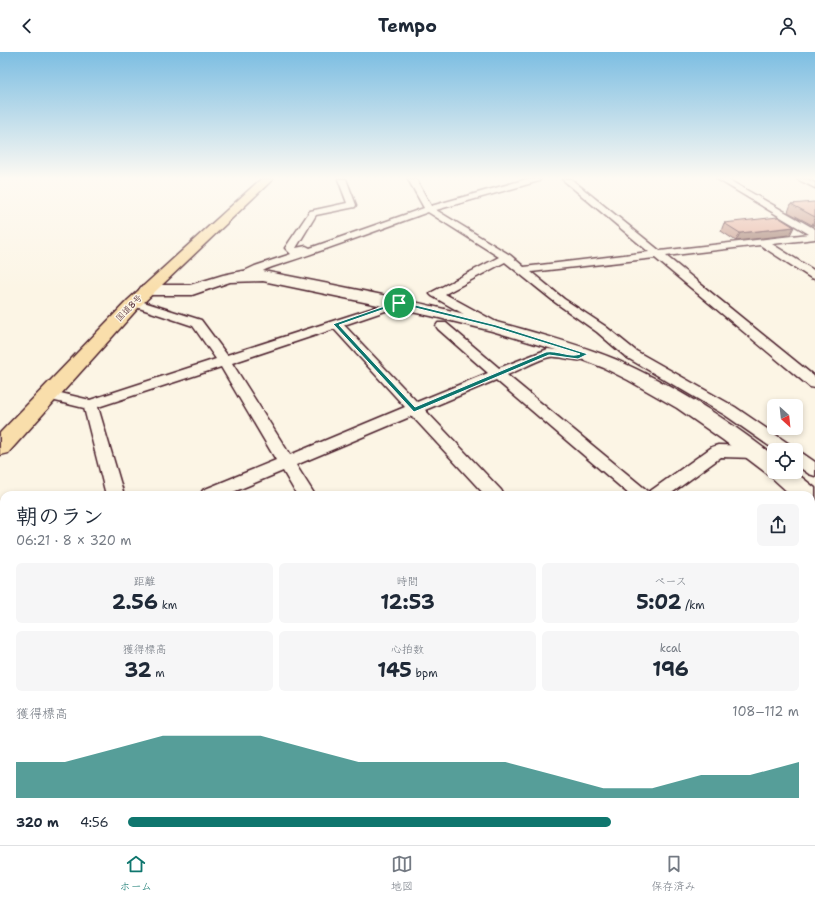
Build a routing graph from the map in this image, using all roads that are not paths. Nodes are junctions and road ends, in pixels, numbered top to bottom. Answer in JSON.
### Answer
{"nodes":[{"id":1,"x":227,"y":216,"type":"edge"},
{"id":2,"x":311,"y":216,"type":"edge"},
{"id":3,"x":410,"y":216,"type":"edge"},
{"id":4,"x":440,"y":216,"type":"edge"},
{"id":5,"x":610,"y":216,"type":"edge"},
{"id":6,"x":784,"y":216,"type":"edge"},
{"id":7,"x":815,"y":234,"type":"edge"},
{"id":8,"x":762,"y":242,"type":"junction"},
{"id":9,"x":327,"y":246,"type":"junction"},
{"id":10,"x":656,"y":254,"type":"junction"},
{"id":11,"x":506,"y":257,"type":"junction"},
{"id":12,"x":522,"y":270,"type":"junction"},
{"id":13,"x":242,"y":276,"type":"junction"},
{"id":14,"x":815,"y":276,"type":"edge"},
{"id":15,"x":147,"y":290,"type":"junction"},
{"id":16,"x":134,"y":303,"type":"junction"},
{"id":17,"x":399,"y":303,"type":"junction"},
{"id":18,"x":336,"y":324,"type":"junction"},
{"id":19,"x":442,"y":326,"type":"dead end"},
{"id":20,"x":494,"y":326,"type":"junction"},
{"id":21,"x":586,"y":354,"type":"junction"},
{"id":22,"x":224,"y":361,"type":"junction"},
{"id":23,"x":497,"y":374,"type":"junction"},
{"id":24,"x":815,"y":384,"type":"edge"},
{"id":25,"x":48,"y":395,"type":"junction"},
{"id":26,"x":90,"y":405,"type":"junction"},
{"id":27,"x":414,"y":410,"type":"junction"},
{"id":28,"x":776,"y":443,"type":"edge"},
{"id":29,"x":0,"y":447,"type":"edge"},
{"id":30,"x":755,"y":452,"type":"junction"},
{"id":31,"x":287,"y":462,"type":"junction"},
{"id":32,"x":767,"y":462,"type":"edge"},
{"id":33,"x":803,"y":462,"type":"edge"},
{"id":34,"x":815,"y":470,"type":"edge"},
{"id":35,"x":788,"y":479,"type":"edge"},
{"id":36,"x":114,"y":491,"type":"edge"},
{"id":37,"x":218,"y":491,"type":"edge"},
{"id":38,"x":304,"y":491,"type":"edge"},
{"id":39,"x":491,"y":491,"type":"edge"},
{"id":40,"x":637,"y":491,"type":"edge"},
{"id":41,"x":662,"y":491,"type":"edge"},
{"id":42,"x":802,"y":491,"type":"edge"}],
"edges":[{"from":1,"to":15,"type":"highway","name":"国道8号"},
{"from":2,"to":9,"type":"street"},
{"from":3,"to":9,"type":"street"},
{"from":4,"to":11,"type":"street"},
{"from":5,"to":10,"type":"street"},
{"from":6,"to":7,"type":"street"},
{"from":7,"to":8,"type":"street"},
{"from":8,"to":10,"type":"street"},
{"from":8,"to":14,"type":"street"},
{"from":9,"to":13,"type":"street"},
{"from":10,"to":12,"type":"street"},
{"from":10,"to":24,"type":"street"},
{"from":11,"to":12,"type":"street"},
{"from":11,"to":20,"type":"street"},
{"from":12,"to":28,"type":"street"},
{"from":13,"to":15,"type":"street"},
{"from":13,"to":17,"type":"street"},
{"from":15,"to":16,"type":"highway","name":"国道8号"},
{"from":16,"to":22,"type":"street"},
{"from":16,"to":25,"type":"highway","name":"国道8号"},
{"from":17,"to":18,"type":"street"},
{"from":17,"to":20,"type":"street"},
{"from":18,"to":22,"type":"street"},
{"from":18,"to":27,"type":"street"},
{"from":19,"to":23,"type":"street"},
{"from":20,"to":21,"type":"street"},
{"from":21,"to":23,"type":"street"},
{"from":21,"to":30,"type":"street"},
{"from":22,"to":26,"type":"street"},
{"from":22,"to":31,"type":"street"},
{"from":23,"to":27,"type":"street"},
{"from":23,"to":40,"type":"street"},
{"from":25,"to":26,"type":"street"},
{"from":25,"to":29,"type":"highway","name":"国道8号"},
{"from":26,"to":36,"type":"street"},
{"from":27,"to":31,"type":"street"},
{"from":27,"to":39,"type":"street"},
{"from":30,"to":32,"type":"street"},
{"from":30,"to":41,"type":"street"},
{"from":31,"to":37,"type":"street"},
{"from":31,"to":38,"type":"street"},
{"from":33,"to":34,"type":"street"},
{"from":35,"to":42,"type":"street"}]}
